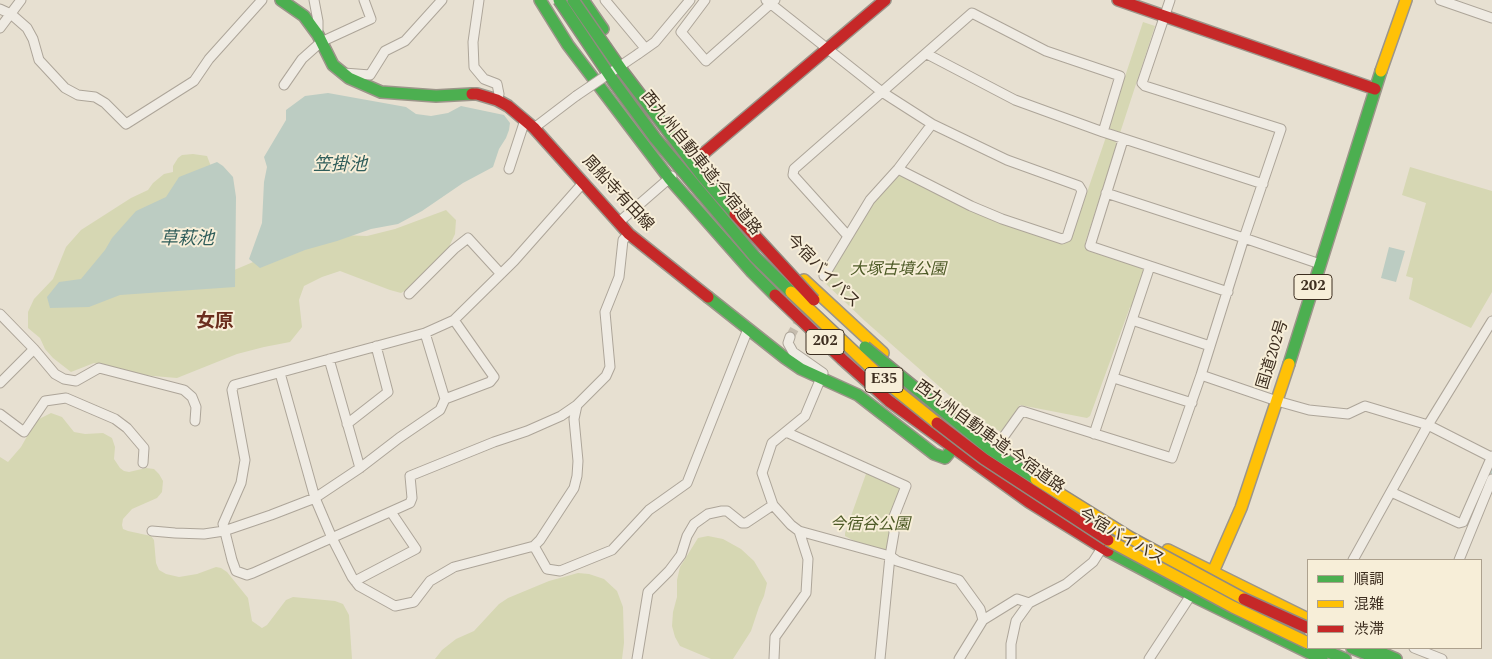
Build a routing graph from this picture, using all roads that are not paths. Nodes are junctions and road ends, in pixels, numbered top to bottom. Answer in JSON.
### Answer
{"nodes":[{"id":1,"x":21,"y":0,"type":"edge"},
{"id":2,"x":262,"y":0,"type":"edge"},
{"id":3,"x":282,"y":0,"type":"edge"},
{"id":4,"x":314,"y":0,"type":"edge"},
{"id":5,"x":364,"y":0,"type":"edge"},
{"id":6,"x":442,"y":0,"type":"edge"},
{"id":7,"x":479,"y":0,"type":"edge"},
{"id":8,"x":540,"y":0,"type":"edge"},
{"id":9,"x":559,"y":0,"type":"edge"},
{"id":10,"x":573,"y":0,"type":"edge"},
{"id":11,"x":583,"y":0,"type":"edge"},
{"id":12,"x":605,"y":0,"type":"edge"},
{"id":13,"x":690,"y":0,"type":"edge"},
{"id":14,"x":705,"y":0,"type":"edge"},
{"id":15,"x":885,"y":0,"type":"edge"},
{"id":16,"x":1118,"y":0,"type":"edge"},
{"id":17,"x":1170,"y":0,"type":"edge"},
{"id":18,"x":1406,"y":0,"type":"edge"},
{"id":19,"x":1440,"y":0,"type":"edge"},
{"id":20,"x":771,"y":1,"type":"edge"},
{"id":21,"x":1458,"y":3,"type":"edge"},
{"id":22,"x":0,"y":10,"type":"edge"},
{"id":23,"x":11,"y":14,"type":"junction"},
{"id":24,"x":1164,"y":17,"type":"junction"},
{"id":25,"x":1492,"y":18,"type":"edge"},
{"id":26,"x":0,"y":28,"type":"edge"},
{"id":27,"x":318,"y":37,"type":"junction"},
{"id":28,"x":828,"y":48,"type":"junction"},
{"id":29,"x":642,"y":51,"type":"junction"},
{"id":30,"x":927,"y":54,"type":"junction"},
{"id":31,"x":343,"y":73,"type":"junction"},
{"id":32,"x":284,"y":85,"type":"dead end"},
{"id":33,"x":1375,"y":89,"type":"junction"},
{"id":34,"x":882,"y":92,"type":"junction"},
{"id":35,"x":497,"y":100,"type":"junction"},
{"id":36,"x":530,"y":124,"type":"junction"},
{"id":37,"x":932,"y":124,"type":"junction"},
{"id":38,"x":1102,"y":132,"type":"junction"},
{"id":39,"x":1122,"y":140,"type":"junction"},
{"id":40,"x":697,"y":159,"type":"junction"},
{"id":41,"x":509,"y":168,"type":"dead end"},
{"id":42,"x":898,"y":169,"type":"junction"},
{"id":43,"x":669,"y":178,"type":"junction"},
{"id":44,"x":583,"y":183,"type":"junction"},
{"id":45,"x":1263,"y":184,"type":"junction"},
{"id":46,"x":1106,"y":192,"type":"junction"},
{"id":47,"x":620,"y":222,"type":"junction"},
{"id":48,"x":629,"y":234,"type":"junction"},
{"id":49,"x":848,"y":236,"type":"junction"},
{"id":50,"x":1244,"y":238,"type":"junction"},
{"id":51,"x":1320,"y":264,"type":"junction"},
{"id":52,"x":1150,"y":266,"type":"junction"},
{"id":53,"x":501,"y":274,"type":"junction"},
{"id":54,"x":824,"y":276,"type":"dead end"},
{"id":55,"x":1228,"y":292,"type":"junction"},
{"id":56,"x":409,"y":294,"type":"dead end"},
{"id":57,"x":0,"y":314,"type":"edge"},
{"id":58,"x":454,"y":320,"type":"junction"},
{"id":59,"x":1132,"y":320,"type":"junction"},
{"id":60,"x":1492,"y":321,"type":"edge"},
{"id":61,"x":748,"y":329,"type":"junction"},
{"id":62,"x":425,"y":333,"type":"junction"},
{"id":63,"x":1488,"y":335,"type":"edge"},
{"id":64,"x":790,"y":337,"type":"dead end"},
{"id":65,"x":376,"y":346,"type":"junction"},
{"id":66,"x":1210,"y":346,"type":"junction"},
{"id":67,"x":34,"y":349,"type":"junction"},
{"id":68,"x":329,"y":359,"type":"junction"},
{"id":69,"x":280,"y":372,"type":"junction"},
{"id":70,"x":1201,"y":375,"type":"junction"},
{"id":71,"x":1114,"y":378,"type":"junction"},
{"id":72,"x":821,"y":379,"type":"junction"},
{"id":73,"x":0,"y":383,"type":"edge"},
{"id":74,"x":445,"y":399,"type":"junction"},
{"id":75,"x":1277,"y":401,"type":"junction"},
{"id":76,"x":1192,"y":403,"type":"junction"},
{"id":77,"x":577,"y":405,"type":"junction"},
{"id":78,"x":0,"y":414,"type":"edge"},
{"id":79,"x":195,"y":421,"type":"dead end"},
{"id":80,"x":348,"y":424,"type":"junction"},
{"id":81,"x":1428,"y":425,"type":"junction"},
{"id":82,"x":786,"y":432,"type":"junction"},
{"id":83,"x":1094,"y":434,"type":"junction"},
{"id":84,"x":997,"y":446,"type":"junction"},
{"id":85,"x":953,"y":448,"type":"junction"},
{"id":86,"x":1492,"y":456,"type":"edge"},
{"id":87,"x":144,"y":463,"type":"dead end"},
{"id":88,"x":360,"y":468,"type":"junction"},
{"id":89,"x":1492,"y":480,"type":"edge"},
{"id":90,"x":1391,"y":492,"type":"junction"},
{"id":91,"x":316,"y":498,"type":"junction"},
{"id":92,"x":773,"y":505,"type":"junction"},
{"id":93,"x":391,"y":512,"type":"junction"},
{"id":94,"x":799,"y":530,"type":"junction"},
{"id":95,"x":152,"y":531,"type":"dead end"},
{"id":96,"x":224,"y":531,"type":"junction"},
{"id":97,"x":332,"y":538,"type":"junction"},
{"id":98,"x":534,"y":546,"type":"junction"},
{"id":99,"x":1102,"y":548,"type":"junction"},
{"id":100,"x":890,"y":556,"type":"junction"},
{"id":101,"x":1354,"y":559,"type":"edge"},
{"id":102,"x":1459,"y":559,"type":"edge"},
{"id":103,"x":1214,"y":572,"type":"junction"},
{"id":104,"x":356,"y":581,"type":"junction"},
{"id":105,"x":1191,"y":595,"type":"junction"},
{"id":106,"x":1029,"y":603,"type":"junction"},
{"id":107,"x":1307,"y":618,"type":"edge"},
{"id":108,"x":982,"y":620,"type":"junction"},
{"id":109,"x":1307,"y":628,"type":"edge"},
{"id":110,"x":1321,"y":649,"type":"edge"},
{"id":111,"x":1354,"y":649,"type":"edge"},
{"id":112,"x":1372,"y":649,"type":"edge"},
{"id":113,"x":1420,"y":649,"type":"edge"},
{"id":114,"x":1306,"y":650,"type":"edge"},
{"id":115,"x":637,"y":659,"type":"edge"},
{"id":116,"x":774,"y":659,"type":"edge"},
{"id":117,"x":880,"y":659,"type":"edge"},
{"id":118,"x":959,"y":659,"type":"edge"},
{"id":119,"x":1011,"y":659,"type":"edge"},
{"id":120,"x":1150,"y":659,"type":"edge"},
{"id":121,"x":1322,"y":659,"type":"edge"},
{"id":122,"x":1345,"y":659,"type":"edge"},
{"id":123,"x":1379,"y":659,"type":"edge"},
{"id":124,"x":1396,"y":659,"type":"edge"},
{"id":125,"x":1442,"y":659,"type":"edge"}],
"edges":[{"from":1,"to":23,"type":"street"},
{"from":2,"to":23,"type":"street"},
{"from":3,"to":27,"type":"main road","name":"周船寺有田線"},
{"from":4,"to":27,"type":"street"},
{"from":5,"to":27,"type":"street"},
{"from":6,"to":31,"type":"street"},
{"from":7,"to":35,"type":"street"},
{"from":8,"to":43,"type":"main road","name":"今宿バイパス","number":"202"},
{"from":9,"to":114,"type":"main road","name":"西九州自動車道;今宿道路","number":"E35","bridge":true},
{"from":10,"to":109,"type":"main road","name":"西九州自動車道;今宿道路","number":"E35","bridge":true},
{"from":11,"to":40,"type":"main road","name":"今宿バイパス","number":"202"},
{"from":12,"to":29,"type":"street"},
{"from":13,"to":29,"type":"street"},
{"from":14,"to":20,"type":"street"},
{"from":15,"to":28,"type":"main road"},
{"from":16,"to":24,"type":"main road"},
{"from":17,"to":24,"type":"street"},
{"from":18,"to":33,"type":"main road","name":"国道202号","number":"202"},
{"from":19,"to":21,"type":"street"},
{"from":20,"to":28,"type":"street"},
{"from":21,"to":25,"type":"street"},
{"from":22,"to":23,"type":"street"},
{"from":23,"to":26,"type":"street"},
{"from":24,"to":33,"type":"main road"},
{"from":24,"to":45,"type":"street"},
{"from":27,"to":31,"type":"main road","name":"周船寺有田線"},
{"from":27,"to":32,"type":"street"},
{"from":28,"to":34,"type":"street"},
{"from":28,"to":40,"type":"main road"},
{"from":29,"to":36,"type":"street","bridge":true},
{"from":30,"to":34,"type":"street"},
{"from":30,"to":38,"type":"street"},
{"from":30,"to":38,"type":"street"},
{"from":31,"to":35,"type":"main road","name":"周船寺有田線"},
{"from":33,"to":51,"type":"main road","name":"国道202号","number":"202"},
{"from":34,"to":37,"type":"street"},
{"from":34,"to":49,"type":"street"},
{"from":35,"to":36,"type":"main road","name":"周船寺有田線"},
{"from":36,"to":41,"type":"street"},
{"from":36,"to":44,"type":"main road","name":"周船寺有田線"},
{"from":37,"to":42,"type":"street"},
{"from":37,"to":42,"type":"street"},
{"from":38,"to":39,"type":"street"},
{"from":39,"to":45,"type":"street"},
{"from":39,"to":46,"type":"street"},
{"from":40,"to":43,"type":"street"},
{"from":40,"to":84,"type":"main road","name":"今宿バイパス","number":"202"},
{"from":42,"to":49,"type":"street"},
{"from":43,"to":47,"type":"street"},
{"from":43,"to":85,"type":"main road","name":"今宿バイパス","number":"202"},
{"from":44,"to":47,"type":"main road","name":"周船寺有田線"},
{"from":44,"to":53,"type":"street"},
{"from":45,"to":50,"type":"street"},
{"from":46,"to":50,"type":"street"},
{"from":46,"to":52,"type":"street"},
{"from":47,"to":48,"type":"main road","name":"周船寺有田線"},
{"from":48,"to":61,"type":"main road","name":"周船寺有田線"},
{"from":48,"to":77,"type":"street"},
{"from":49,"to":54,"type":"street"},
{"from":50,"to":51,"type":"street"},
{"from":50,"to":55,"type":"street"},
{"from":51,"to":75,"type":"main road","name":"国道202号","number":"202"},
{"from":52,"to":55,"type":"street"},
{"from":52,"to":59,"type":"street"},
{"from":53,"to":56,"type":"street"},
{"from":53,"to":58,"type":"street"},
{"from":55,"to":66,"type":"street"},
{"from":57,"to":67,"type":"street"},
{"from":58,"to":62,"type":"street"},
{"from":58,"to":74,"type":"street"},
{"from":59,"to":66,"type":"street"},
{"from":59,"to":71,"type":"street"},
{"from":60,"to":63,"type":"street"},
{"from":61,"to":72,"type":"main road","name":"周船寺有田線"},
{"from":61,"to":98,"type":"street"},
{"from":62,"to":65,"type":"street"},
{"from":62,"to":74,"type":"street"},
{"from":63,"to":81,"type":"street"},
{"from":64,"to":72,"type":"street"},
{"from":65,"to":68,"type":"street"},
{"from":65,"to":80,"type":"street"},
{"from":66,"to":70,"type":"street"},
{"from":67,"to":73,"type":"street"},
{"from":67,"to":79,"type":"street"},
{"from":68,"to":69,"type":"street"},
{"from":68,"to":80,"type":"street"},
{"from":69,"to":91,"type":"street"},
{"from":69,"to":96,"type":"street"},
{"from":70,"to":75,"type":"street"},
{"from":70,"to":76,"type":"street"},
{"from":71,"to":76,"type":"street"},
{"from":71,"to":83,"type":"street"},
{"from":72,"to":82,"type":"street"},
{"from":72,"to":85,"type":"main road","name":"周船寺有田線"},
{"from":74,"to":88,"type":"street"},
{"from":75,"to":81,"type":"street"},
{"from":75,"to":103,"type":"main road","name":"国道202号","number":"202"},
{"from":76,"to":83,"type":"street"},
{"from":77,"to":93,"type":"street"},
{"from":77,"to":98,"type":"street"},
{"from":78,"to":87,"type":"street"},
{"from":80,"to":88,"type":"street"},
{"from":81,"to":86,"type":"street"},
{"from":81,"to":90,"type":"street"},
{"from":82,"to":92,"type":"street"},
{"from":82,"to":100,"type":"street"},
{"from":83,"to":84,"type":"street"},
{"from":84,"to":103,"type":"main road","name":"今宿バイパス","number":"202"},
{"from":85,"to":99,"type":"main road","name":"今宿バイパス","number":"202"},
{"from":86,"to":90,"type":"street"},
{"from":88,"to":91,"type":"street"},
{"from":89,"to":102,"type":"street"},
{"from":90,"to":101,"type":"street"},
{"from":91,"to":96,"type":"street"},
{"from":91,"to":97,"type":"street"},
{"from":92,"to":94,"type":"street"},
{"from":92,"to":115,"type":"street"},
{"from":93,"to":97,"type":"street"},
{"from":93,"to":104,"type":"street"},
{"from":94,"to":100,"type":"street"},
{"from":94,"to":116,"type":"street"},
{"from":95,"to":96,"type":"street"},
{"from":96,"to":97,"type":"street"},
{"from":97,"to":104,"type":"street"},
{"from":98,"to":104,"type":"street"},
{"from":99,"to":105,"type":"main road","name":"今宿バイパス","number":"202"},
{"from":99,"to":106,"type":"street"},
{"from":100,"to":108,"type":"street"},
{"from":100,"to":117,"type":"street"},
{"from":103,"to":105,"type":"main road","name":"国道202号","number":"202"},
{"from":103,"to":107,"type":"main road","name":"今宿バイパス","number":"202"},
{"from":105,"to":114,"type":"main road","name":"今宿バイパス","number":"202"},
{"from":105,"to":120,"type":"street"},
{"from":106,"to":108,"type":"street"},
{"from":106,"to":119,"type":"street"},
{"from":108,"to":118,"type":"street"},
{"from":110,"to":122,"type":"main road"},
{"from":111,"to":123,"type":"main road"},
{"from":112,"to":124,"type":"main road"},
{"from":113,"to":125,"type":"street"},
{"from":114,"to":121,"type":"main road","name":"今宿バイパス","number":"202"}]}
